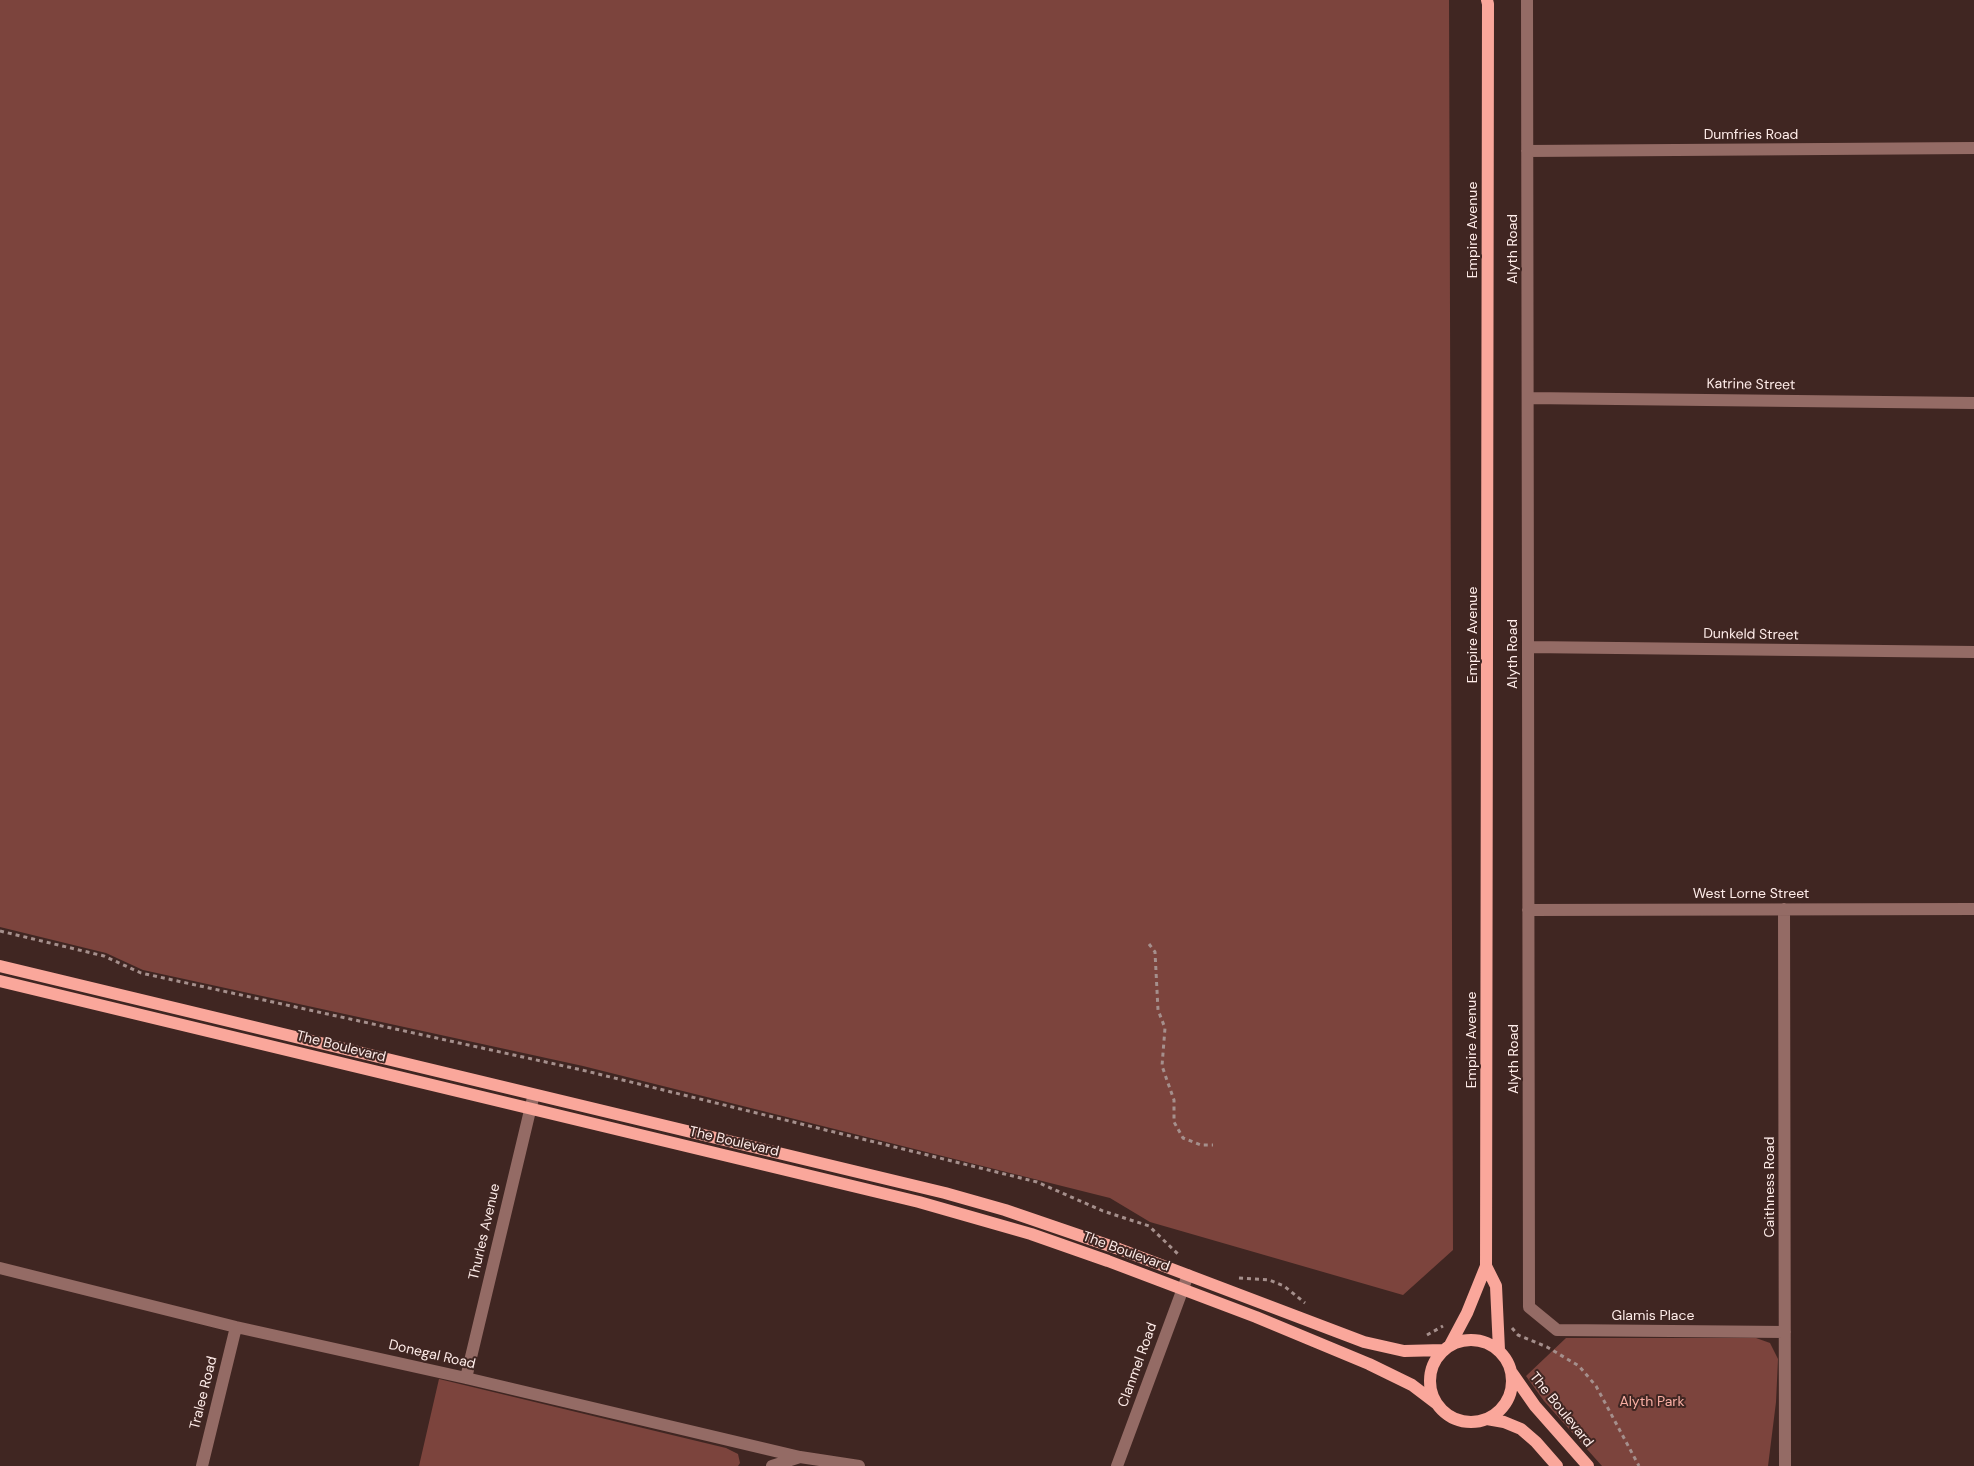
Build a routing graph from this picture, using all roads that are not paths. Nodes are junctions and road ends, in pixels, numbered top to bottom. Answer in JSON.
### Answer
{"nodes":[{"id":1,"x":1527,"y":0,"type":"edge"},
{"id":2,"x":1488,"y":1,"type":"edge"},
{"id":3,"x":1974,"y":148,"type":"edge"},
{"id":4,"x":1528,"y":151,"type":"junction"},
{"id":5,"x":1528,"y":398,"type":"junction"},
{"id":6,"x":1974,"y":403,"type":"edge"},
{"id":7,"x":1528,"y":647,"type":"junction"},
{"id":8,"x":1974,"y":652,"type":"edge"},
{"id":9,"x":1784,"y":909,"type":"junction"},
{"id":10,"x":1528,"y":910,"type":"junction"},
{"id":11,"x":1974,"y":910,"type":"edge"},
{"id":12,"x":0,"y":966,"type":"edge"},
{"id":13,"x":0,"y":981,"type":"edge"},
{"id":14,"x":534,"y":1093,"type":"junction"},
{"id":15,"x":530,"y":1108,"type":"junction"},
{"id":16,"x":1486,"y":1266,"type":"junction"},
{"id":17,"x":0,"y":1268,"type":"edge"},
{"id":18,"x":1188,"y":1275,"type":"junction"},
{"id":19,"x":1183,"y":1289,"type":"junction"},
{"id":20,"x":1529,"y":1307,"type":"joint"},
{"id":21,"x":236,"y":1327,"type":"junction"},
{"id":22,"x":1785,"y":1332,"type":"junction"},
{"id":23,"x":1447,"y":1347,"type":"junction"},
{"id":24,"x":1499,"y":1350,"type":"junction"},
{"id":25,"x":1512,"y":1373,"type":"junction"},
{"id":26,"x":466,"y":1378,"type":"junction"},
{"id":27,"x":1437,"y":1404,"type":"junction"},
{"id":28,"x":1487,"y":1419,"type":"junction"},
{"id":29,"x":800,"y":1457,"type":"junction"},
{"id":30,"x":202,"y":1466,"type":"edge"},
{"id":31,"x":772,"y":1466,"type":"edge"},
{"id":32,"x":859,"y":1466,"type":"edge"},
{"id":33,"x":1117,"y":1466,"type":"edge"},
{"id":34,"x":1557,"y":1466,"type":"edge"},
{"id":35,"x":1588,"y":1466,"type":"edge"},
{"id":36,"x":1785,"y":1466,"type":"edge"}],
"edges":[{"from":1,"to":4,"type":"street","name":"Alyth Road"},
{"from":2,"to":16,"type":"main road","name":"Empire Avenue"},
{"from":3,"to":4,"type":"street","name":"Dumfries Road"},
{"from":4,"to":5,"type":"street","name":"Alyth Road"},
{"from":5,"to":6,"type":"street","name":"Katrine Street"},
{"from":5,"to":7,"type":"street","name":"Alyth Road"},
{"from":7,"to":8,"type":"street","name":"Dunkeld Street"},
{"from":7,"to":10,"type":"street","name":"Alyth Road"},
{"from":9,"to":10,"type":"street","name":"West Lorne Street"},
{"from":9,"to":11,"type":"street","name":"West Lorne Street"},
{"from":9,"to":22,"type":"street","name":"Caithness Road"},
{"from":10,"to":20,"type":"street","name":"Alyth Road"},
{"from":12,"to":14,"type":"main road","name":"The Boulevard"},
{"from":13,"to":15,"type":"main road","name":"The Boulevard"},
{"from":14,"to":15,"type":"street","name":"Thurles Avenue"},
{"from":14,"to":18,"type":"main road","name":"The Boulevard"},
{"from":15,"to":19,"type":"main road","name":"The Boulevard"},
{"from":15,"to":26,"type":"street","name":"Thurles Avenue"},
{"from":16,"to":23,"type":"main road","name":"Empire Avenue"},
{"from":16,"to":24,"type":"main road","name":"Empire Avenue"},
{"from":17,"to":21,"type":"street","name":"Donegal Road"},
{"from":18,"to":19,"type":"street","name":"Clanmel Road"},
{"from":18,"to":23,"type":"main road","name":"The Boulevard"},
{"from":19,"to":27,"type":"main road","name":"The Boulevard"},
{"from":19,"to":33,"type":"street","name":"Clanmel Road"},
{"from":20,"to":22,"type":"street","name":"Glamis Place"},
{"from":21,"to":26,"type":"street","name":"Donegal Road"},
{"from":21,"to":30,"type":"street","name":"Tralee Road"},
{"from":22,"to":36,"type":"street","name":"Caithness Road"},
{"from":23,"to":24,"type":"main road"},
{"from":23,"to":27,"type":"main road"},
{"from":24,"to":25,"type":"main road"},
{"from":25,"to":28,"type":"main road"},
{"from":25,"to":35,"type":"main road","name":"The Boulevard"},
{"from":26,"to":29,"type":"street","name":"Donegal Road"},
{"from":27,"to":28,"type":"main road"},
{"from":28,"to":34,"type":"main road"},
{"from":29,"to":31,"type":"street"},
{"from":29,"to":32,"type":"street","name":"Donegal Road"}]}
